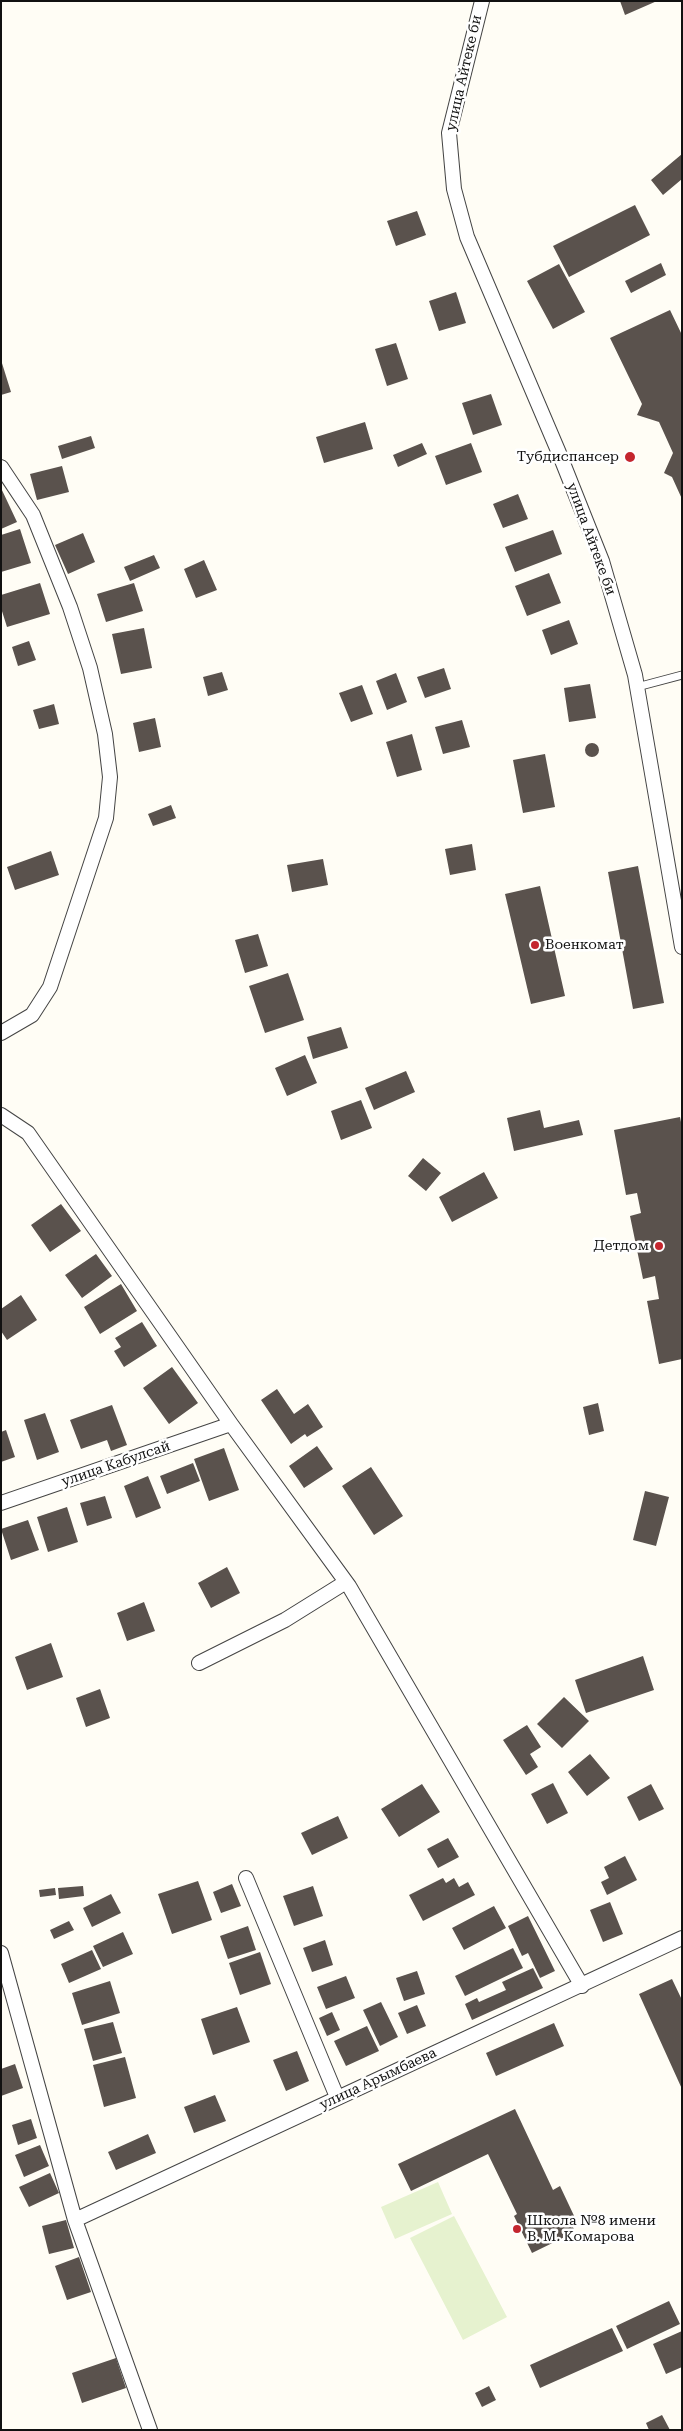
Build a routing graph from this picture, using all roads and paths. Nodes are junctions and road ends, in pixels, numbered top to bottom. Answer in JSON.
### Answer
{"nodes":[{"id":1,"x":482,"y":1,"type":"edge"},
{"id":2,"x":1,"y":467,"type":"edge"},
{"id":3,"x":682,"y":675,"type":"edge"},
{"id":4,"x":637,"y":687,"type":"junction"},
{"id":5,"x":682,"y":947,"type":"edge"},
{"id":6,"x":1,"y":1033,"type":"edge"},
{"id":7,"x":1,"y":1115,"type":"edge"},
{"id":8,"x":231,"y":1424,"type":"junction"},
{"id":9,"x":1,"y":1503,"type":"edge"},
{"id":10,"x":348,"y":1584,"type":"junction"},
{"id":11,"x":199,"y":1662,"type":"dead end"},
{"id":12,"x":246,"y":1878,"type":"dead end"},
{"id":13,"x":682,"y":1938,"type":"edge"},
{"id":14,"x":1,"y":1953,"type":"edge"},
{"id":15,"x":582,"y":1986,"type":"junction"},
{"id":16,"x":337,"y":2097,"type":"junction"},
{"id":17,"x":75,"y":2220,"type":"junction"},
{"id":18,"x":150,"y":2430,"type":"edge"}],
"edges":[{"from":1,"to":4,"type":"street","name":"улица Айтеке би"},
{"from":2,"to":6,"type":"street"},
{"from":3,"to":4,"type":"lane"},
{"from":4,"to":5,"type":"street","name":"улица Айтеке би"},
{"from":7,"to":8,"type":"street"},
{"from":8,"to":9,"type":"street","name":"улица Кабулсай"},
{"from":8,"to":10,"type":"street"},
{"from":10,"to":11,"type":"street"},
{"from":10,"to":15,"type":"street"},
{"from":12,"to":16,"type":"street"},
{"from":13,"to":15,"type":"street","name":"улица Арымбаева"},
{"from":14,"to":17,"type":"street"},
{"from":15,"to":16,"type":"street","name":"улица Арымбаева"},
{"from":16,"to":17,"type":"street","name":"улица Арымбаева"},
{"from":17,"to":18,"type":"street"}]}
